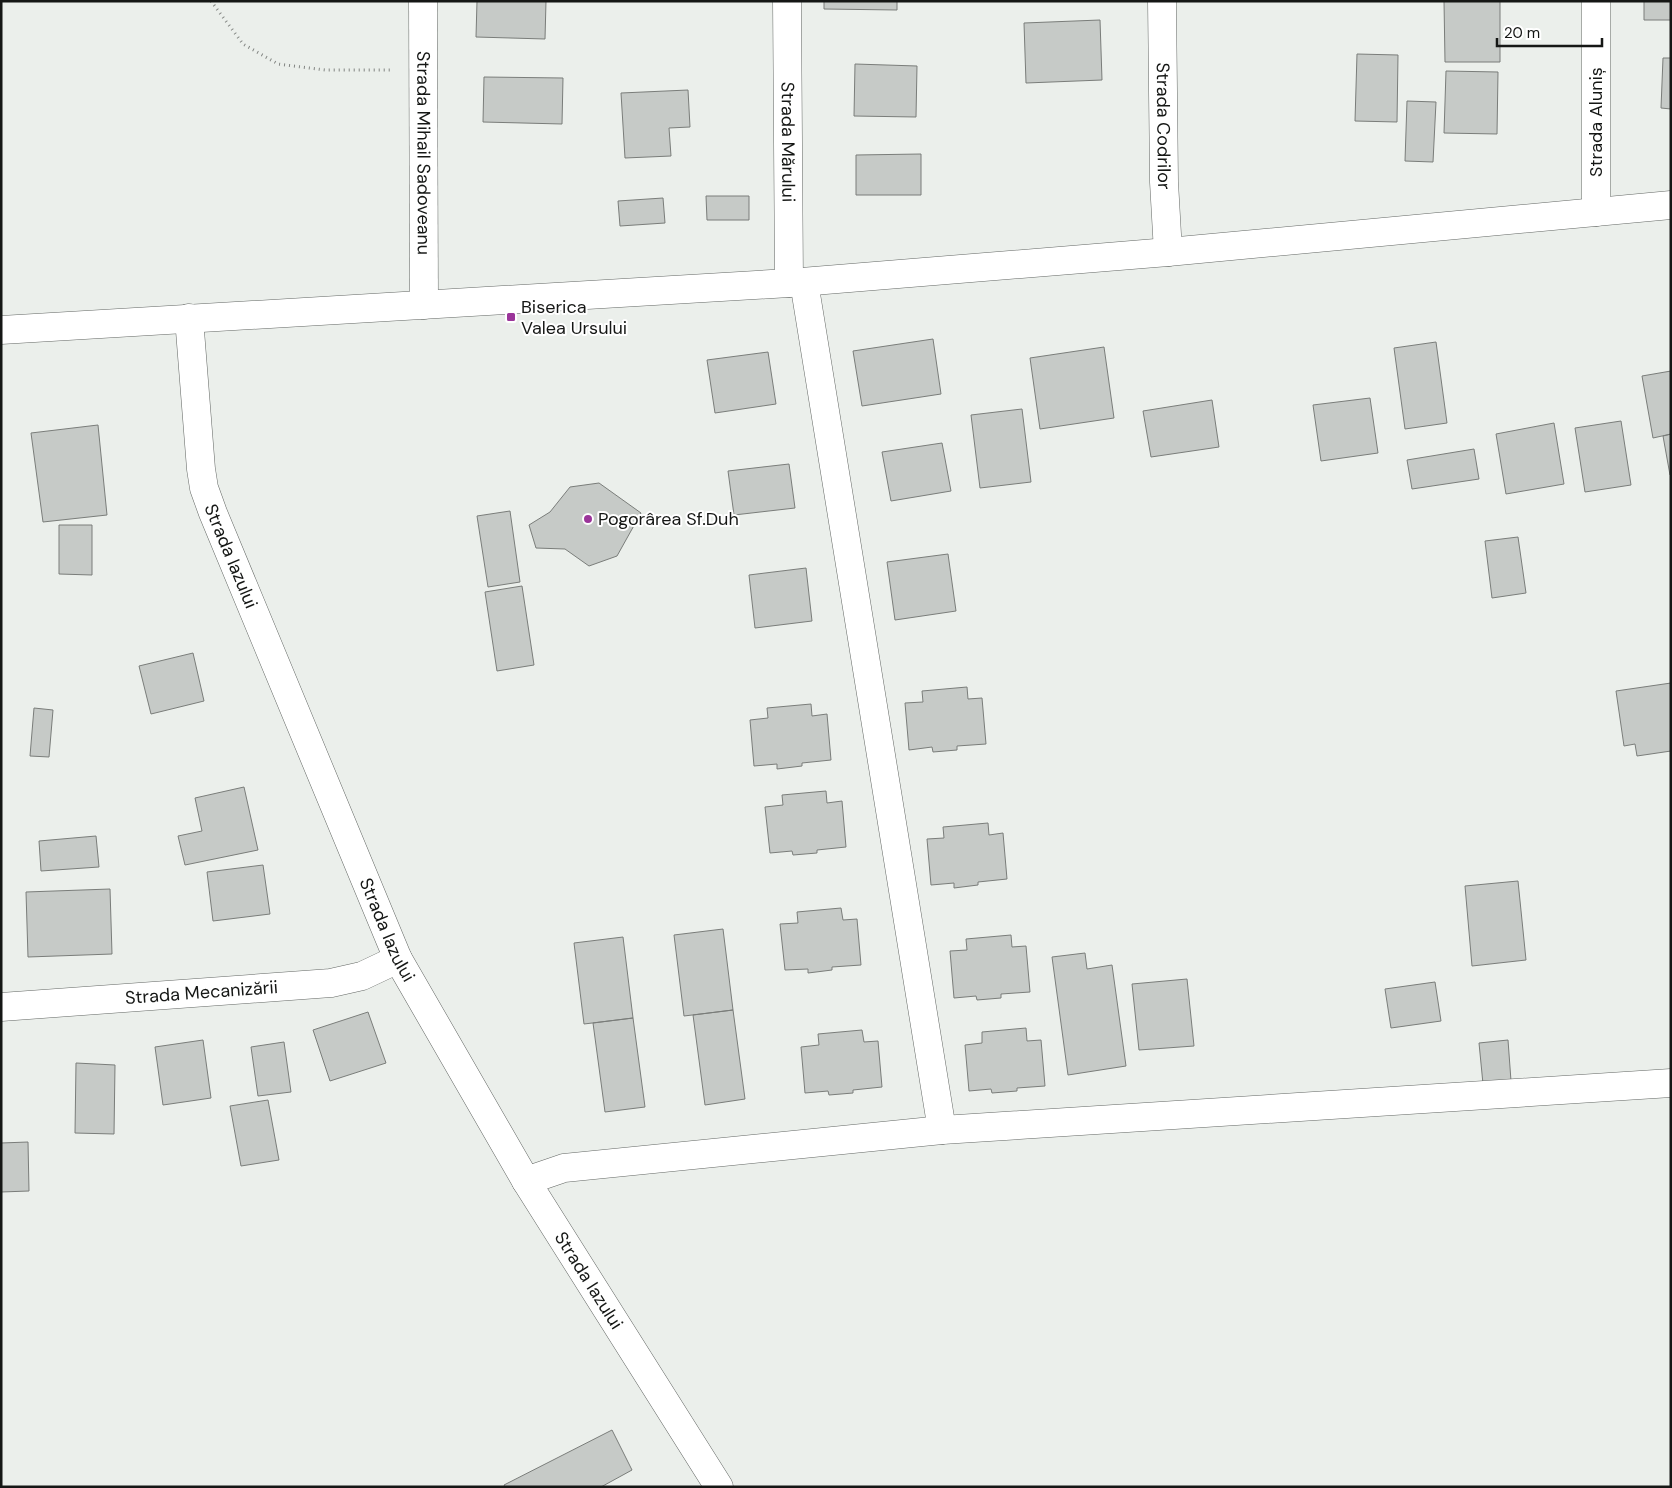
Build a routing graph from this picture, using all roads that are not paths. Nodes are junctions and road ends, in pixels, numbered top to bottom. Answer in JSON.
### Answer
{"nodes":[{"id":1,"x":423,"y":1,"type":"edge"},
{"id":2,"x":787,"y":1,"type":"edge"},
{"id":3,"x":1162,"y":1,"type":"edge"},
{"id":4,"x":1596,"y":1,"type":"edge"},
{"id":5,"x":1671,"y":205,"type":"edge"},
{"id":6,"x":1596,"y":212,"type":"junction"},
{"id":7,"x":1168,"y":252,"type":"junction"},
{"id":8,"x":797,"y":282,"type":"junction"},
{"id":9,"x":424,"y":305,"type":"junction"},
{"id":10,"x":188,"y":318,"type":"junction"},
{"id":11,"x":1,"y":330,"type":"edge"},
{"id":12,"x":398,"y":959,"type":"junction"},
{"id":13,"x":1,"y":1007,"type":"edge"},
{"id":14,"x":1671,"y":1083,"type":"edge"},
{"id":15,"x":942,"y":1130,"type":"junction"},
{"id":16,"x":526,"y":1181,"type":"junction"},
{"id":17,"x":719,"y":1487,"type":"edge"}],
"edges":[{"from":1,"to":9,"type":"street","name":"Strada Mihail Sadoveanu"},
{"from":2,"to":8,"type":"street","name":"Strada Mărului"},
{"from":3,"to":7,"type":"street","name":"Strada Codrilor"},
{"from":4,"to":6,"type":"street","name":"Strada Aluniș"},
{"from":5,"to":6,"type":"street"},
{"from":6,"to":7,"type":"street"},
{"from":7,"to":8,"type":"street"},
{"from":8,"to":9,"type":"street"},
{"from":8,"to":15,"type":"street","name":"Strada Mărului"},
{"from":9,"to":10,"type":"street"},
{"from":10,"to":11,"type":"street"},
{"from":10,"to":12,"type":"street","name":"Strada Iazului"},
{"from":12,"to":13,"type":"street","name":"Strada Mecanizării"},
{"from":12,"to":16,"type":"street","name":"Strada Iazului"},
{"from":14,"to":15,"type":"street"},
{"from":15,"to":16,"type":"street"},
{"from":16,"to":17,"type":"street","name":"Strada Iazului"}]}
